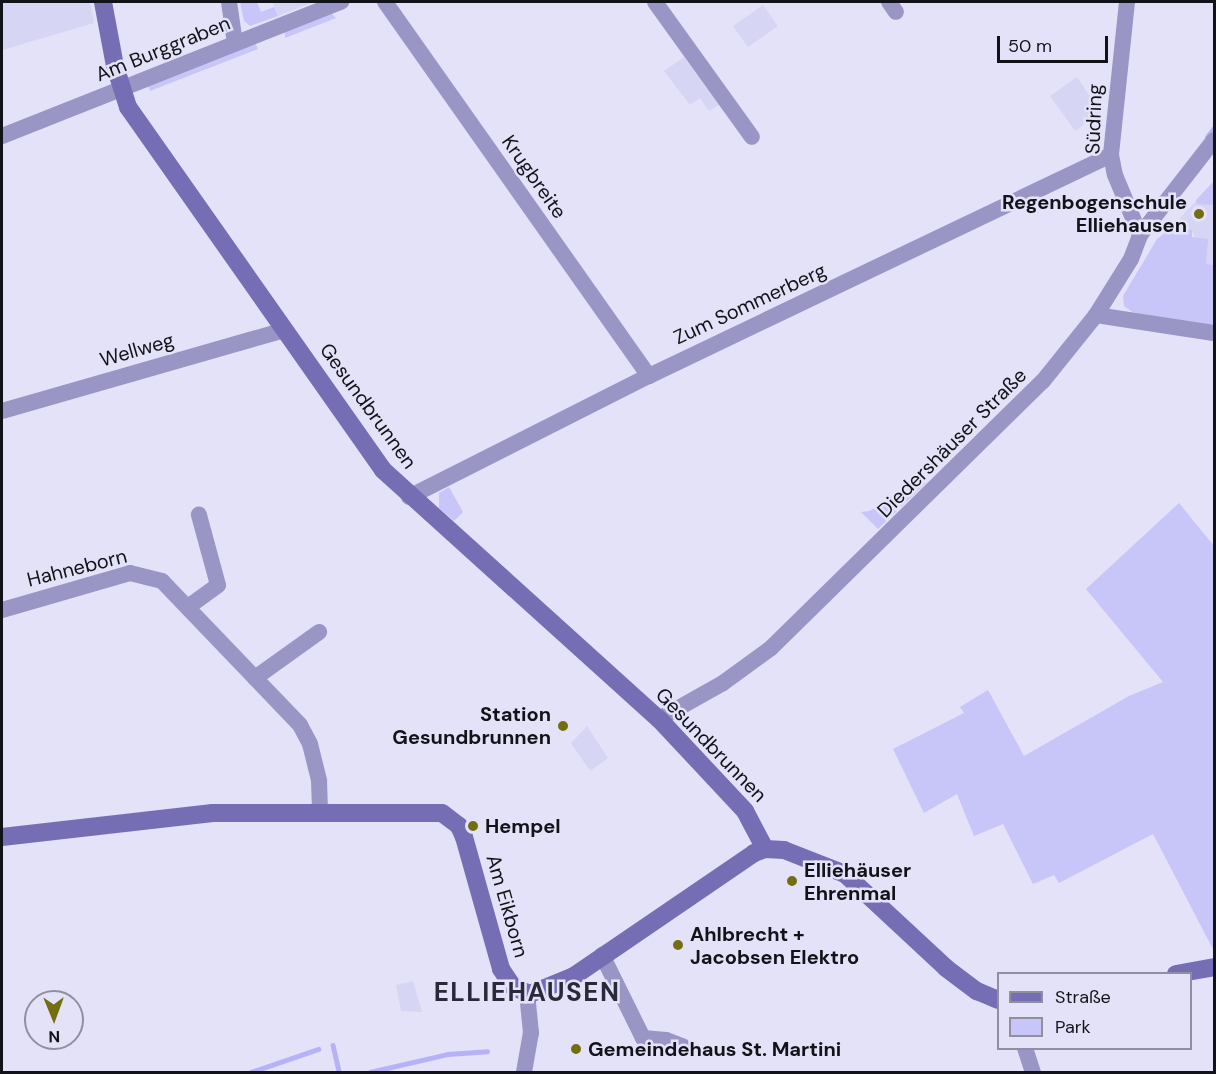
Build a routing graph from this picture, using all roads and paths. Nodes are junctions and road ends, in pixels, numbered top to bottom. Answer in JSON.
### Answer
{"nodes":[{"id":1,"x":103,"y":2,"type":"edge"},
{"id":2,"x":229,"y":2,"type":"edge"},
{"id":3,"x":341,"y":2,"type":"edge"},
{"id":4,"x":385,"y":2,"type":"edge"},
{"id":5,"x":655,"y":2,"type":"edge"},
{"id":6,"x":1127,"y":2,"type":"edge"},
{"id":7,"x":235,"y":43,"type":"junction"},
{"id":8,"x":121,"y":88,"type":"junction"},
{"id":9,"x":2,"y":136,"type":"edge"},
{"id":10,"x":752,"y":137,"type":"dead end"},
{"id":11,"x":1215,"y":140,"type":"edge"},
{"id":12,"x":1111,"y":155,"type":"junction"},
{"id":13,"x":1140,"y":235,"type":"junction"},
{"id":14,"x":1096,"y":315,"type":"junction"},
{"id":15,"x":285,"y":330,"type":"junction"},
{"id":16,"x":1215,"y":333,"type":"edge"},
{"id":17,"x":649,"y":376,"type":"junction"},
{"id":18,"x":2,"y":411,"type":"edge"},
{"id":19,"x":409,"y":496,"type":"junction"},
{"id":20,"x":199,"y":515,"type":"dead end"},
{"id":21,"x":188,"y":607,"type":"junction"},
{"id":22,"x":2,"y":610,"type":"edge"},
{"id":23,"x":319,"y":632,"type":"dead end"},
{"id":24,"x":255,"y":678,"type":"junction"},
{"id":25,"x":658,"y":719,"type":"junction"},
{"id":26,"x":320,"y":811,"type":"junction"},
{"id":27,"x":2,"y":837,"type":"edge"},
{"id":28,"x":765,"y":849,"type":"junction"},
{"id":29,"x":602,"y":955,"type":"junction"},
{"id":30,"x":1215,"y":967,"type":"edge"},
{"id":31,"x":1187,"y":972,"type":"edge"},
{"id":32,"x":527,"y":993,"type":"junction"},
{"id":33,"x":997,"y":999,"type":"edge"},
{"id":34,"x":684,"y":1047,"type":"dead end"},
{"id":35,"x":1026,"y":1050,"type":"edge"},
{"id":36,"x":524,"y":1072,"type":"edge"},
{"id":37,"x":1033,"y":1072,"type":"edge"}],
"edges":[{"from":1,"to":8,"type":"street","name":"Gesundbrunnen"},
{"from":2,"to":7,"type":"street"},
{"from":3,"to":7,"type":"street","name":"Am Burggraben"},
{"from":4,"to":17,"type":"street","name":"Krugbreite"},
{"from":5,"to":10,"type":"street"},
{"from":6,"to":12,"type":"street","name":"Südring"},
{"from":7,"to":8,"type":"street","name":"Am Burggraben"},
{"from":8,"to":9,"type":"street","name":"Am Burggraben"},
{"from":8,"to":15,"type":"street","name":"Gesundbrunnen"},
{"from":11,"to":13,"type":"street","name":"Diedershäuser Straße"},
{"from":12,"to":13,"type":"street","name":"Südring"},
{"from":12,"to":17,"type":"street","name":"Zum Sommerberg"},
{"from":13,"to":14,"type":"street","name":"Diedershäuser Straße"},
{"from":14,"to":16,"type":"street"},
{"from":14,"to":25,"type":"street","name":"Diedershäuser Straße"},
{"from":15,"to":18,"type":"street","name":"Wellweg"},
{"from":15,"to":19,"type":"street","name":"Gesundbrunnen"},
{"from":17,"to":19,"type":"street","name":"Zum Sommerberg"},
{"from":19,"to":25,"type":"street","name":"Gesundbrunnen"},
{"from":20,"to":21,"type":"street"},
{"from":21,"to":22,"type":"street","name":"Hahneborn"},
{"from":21,"to":24,"type":"street","name":"Hahneborn"},
{"from":23,"to":24,"type":"street"},
{"from":24,"to":26,"type":"street","name":"Hahneborn"},
{"from":25,"to":28,"type":"street","name":"Gesundbrunnen"},
{"from":26,"to":27,"type":"street","name":"Am Eikborn"},
{"from":26,"to":32,"type":"street","name":"Am Eikborn"},
{"from":28,"to":29,"type":"street"},
{"from":28,"to":33,"type":"street"},
{"from":29,"to":32,"type":"street"},
{"from":29,"to":34,"type":"street"},
{"from":30,"to":31,"type":"street"},
{"from":32,"to":36,"type":"street"},
{"from":35,"to":37,"type":"street"}]}
